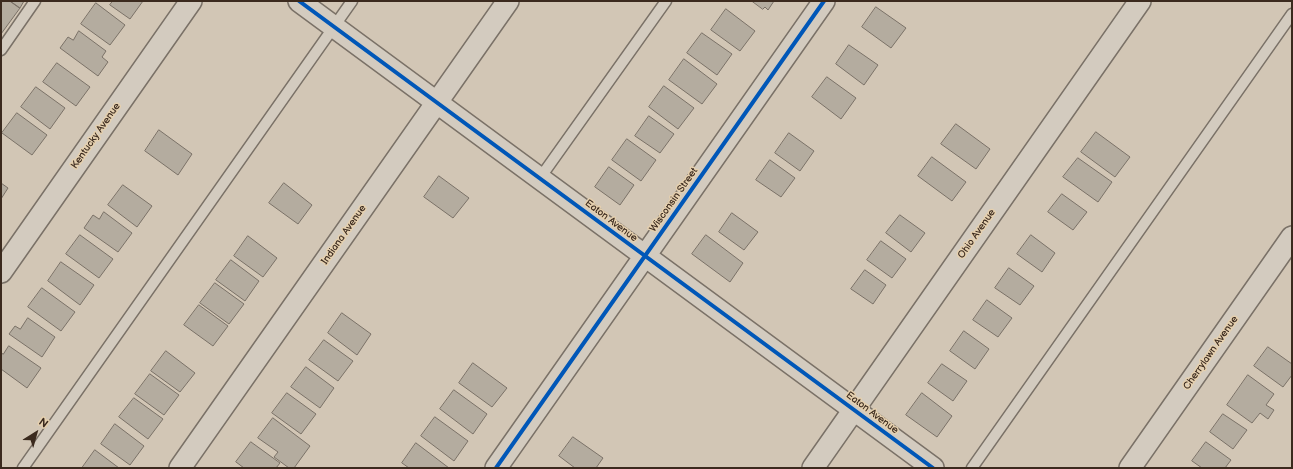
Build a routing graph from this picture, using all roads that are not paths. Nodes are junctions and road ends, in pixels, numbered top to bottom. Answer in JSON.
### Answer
{"nodes":[{"id":1,"x":35,"y":1,"type":"edge"},
{"id":2,"x":191,"y":1,"type":"edge"},
{"id":3,"x":299,"y":1,"type":"edge"},
{"id":4,"x":352,"y":1,"type":"edge"},
{"id":5,"x":508,"y":1,"type":"edge"},
{"id":6,"x":666,"y":1,"type":"edge"},
{"id":7,"x":824,"y":1,"type":"edge"},
{"id":8,"x":1140,"y":1,"type":"edge"},
{"id":9,"x":1292,"y":14,"type":"edge"},
{"id":10,"x":334,"y":27,"type":"junction"},
{"id":11,"x":1,"y":50,"type":"edge"},
{"id":12,"x":438,"y":102,"type":"junction"},
{"id":13,"x":540,"y":178,"type":"junction"},
{"id":14,"x":1292,"y":237,"type":"edge"},
{"id":15,"x":645,"y":256,"type":"junction"},
{"id":16,"x":1,"y":272,"type":"edge"},
{"id":17,"x":855,"y":409,"type":"junction"},
{"id":18,"x":23,"y":468,"type":"edge"},
{"id":19,"x":180,"y":468,"type":"edge"},
{"id":20,"x":496,"y":468,"type":"edge"},
{"id":21,"x":813,"y":468,"type":"edge"},
{"id":22,"x":933,"y":468,"type":"edge"},
{"id":23,"x":972,"y":468,"type":"edge"},
{"id":24,"x":1130,"y":468,"type":"edge"}],
"edges":[{"from":1,"to":11,"type":"lane"},
{"from":2,"to":16,"type":"street","name":"Kentucky Avenue"},
{"from":3,"to":10,"type":"street","name":"Eaton Avenue"},
{"from":4,"to":10,"type":"lane"},
{"from":5,"to":12,"type":"street","name":"Indiana Avenue"},
{"from":6,"to":13,"type":"lane"},
{"from":7,"to":15,"type":"street","name":"Wisconsin Street"},
{"from":8,"to":17,"type":"street","name":"Ohio Avenue"},
{"from":9,"to":23,"type":"lane"},
{"from":10,"to":12,"type":"street","name":"Eaton Avenue"},
{"from":10,"to":18,"type":"lane"},
{"from":12,"to":13,"type":"street","name":"Eaton Avenue"},
{"from":12,"to":19,"type":"street","name":"Indiana Avenue"},
{"from":13,"to":15,"type":"street","name":"Eaton Avenue"},
{"from":14,"to":24,"type":"street","name":"Cherrylawn Avenue"},
{"from":15,"to":17,"type":"street","name":"Eaton Avenue"},
{"from":15,"to":20,"type":"street","name":"Wisconsin Street"},
{"from":17,"to":21,"type":"street","name":"Ohio Avenue"},
{"from":17,"to":22,"type":"street","name":"Eaton Avenue"}]}
